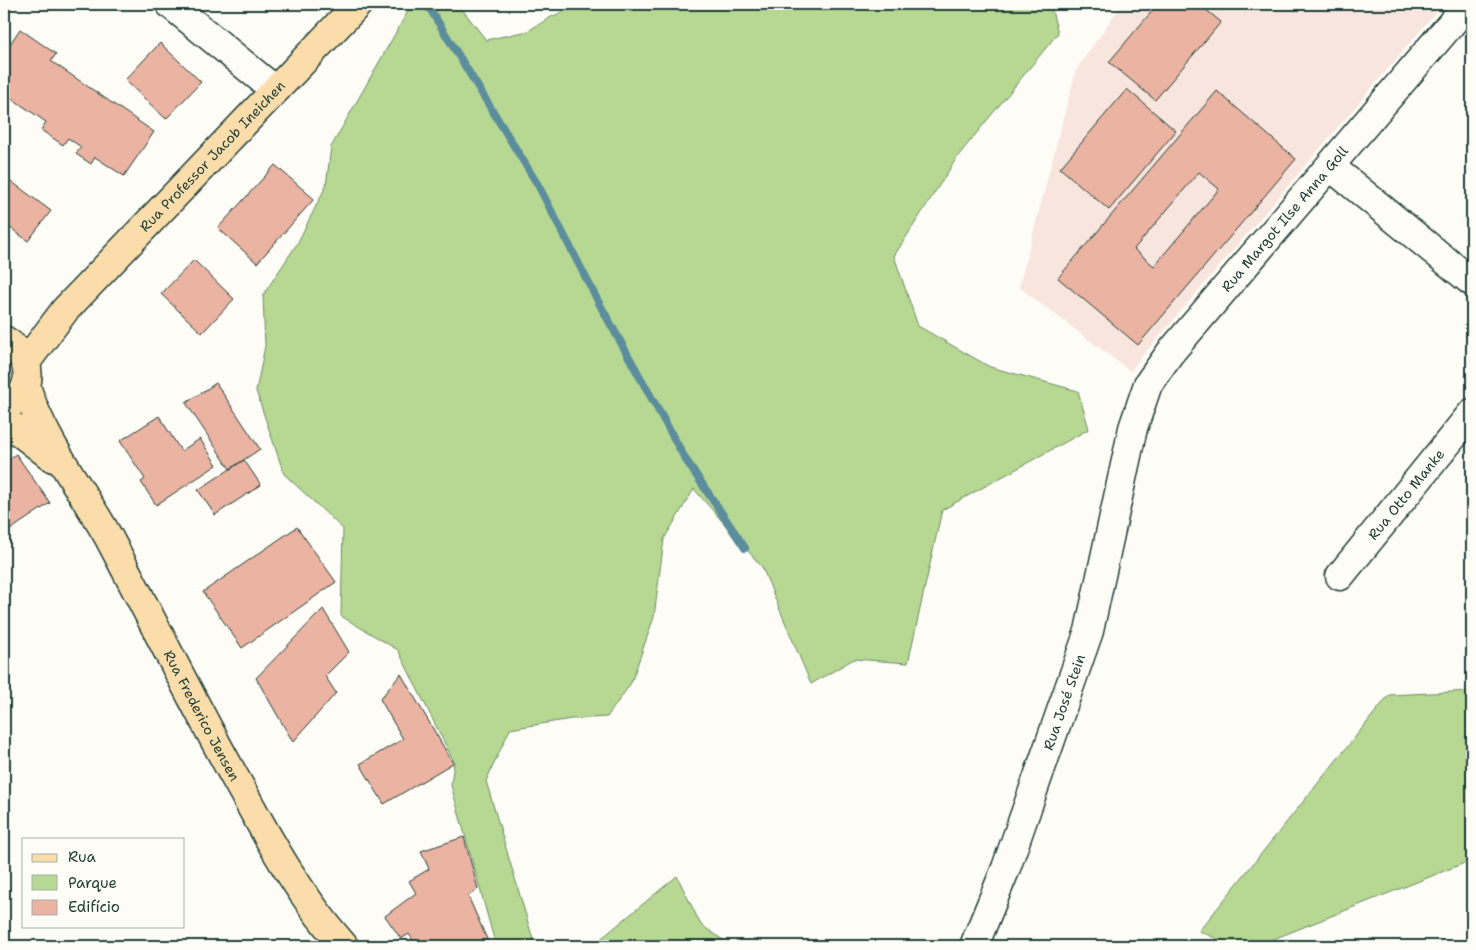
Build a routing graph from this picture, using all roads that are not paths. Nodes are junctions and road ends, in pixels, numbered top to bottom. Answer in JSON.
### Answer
{"nodes":[{"id":1,"x":170,"y":4,"type":"edge"},
{"id":2,"x":358,"y":4,"type":"edge"},
{"id":3,"x":1468,"y":4,"type":"edge"},
{"id":4,"x":275,"y":90,"type":"junction"},
{"id":5,"x":1331,"y":167,"type":"junction"},
{"id":6,"x":1472,"y":282,"type":"edge"},
{"id":7,"x":65,"y":310,"type":"junction"},
{"id":8,"x":4,"y":340,"type":"edge"},
{"id":9,"x":26,"y":374,"type":"junction"},
{"id":10,"x":4,"y":408,"type":"edge"},
{"id":11,"x":1472,"y":413,"type":"edge"},
{"id":12,"x":4,"y":420,"type":"edge"},
{"id":13,"x":1128,"y":450,"type":"joint"},
{"id":14,"x":72,"y":476,"type":"junction"},
{"id":15,"x":1340,"y":576,"type":"dead end"},
{"id":16,"x":344,"y":946,"type":"edge"},
{"id":17,"x":974,"y":946,"type":"edge"}],
"edges":[{"from":1,"to":4,"type":"street"},
{"from":2,"to":4,"type":"main road","name":"Rua Professor Jacob Ineichen"},
{"from":3,"to":5,"type":"street","name":"Rua Margot Ilse Anna Goll"},
{"from":4,"to":7,"type":"main road","name":"Rua Professor Jacob Ineichen"},
{"from":5,"to":6,"type":"street"},
{"from":5,"to":13,"type":"street","name":"Rua Margot Ilse Anna Goll"},
{"from":7,"to":8,"type":"main road","name":"Rua Professor Jacob Ineichen"},
{"from":7,"to":9,"type":"main road","name":"Rua Professor Jacob Ineichen"},
{"from":8,"to":9,"type":"main road"},
{"from":9,"to":10,"type":"main road","name":"Rua Professor Jacob Ineichen"},
{"from":9,"to":14,"type":"main road","name":"Rua Frederico Jensen"},
{"from":11,"to":15,"type":"street","name":"Rua Otto Manke"},
{"from":12,"to":14,"type":"main road","name":"Rua Frederico Jensen"},
{"from":13,"to":17,"type":"street","name":"Rua José Stein"},
{"from":14,"to":16,"type":"main road","name":"Rua Frederico Jensen"}]}
